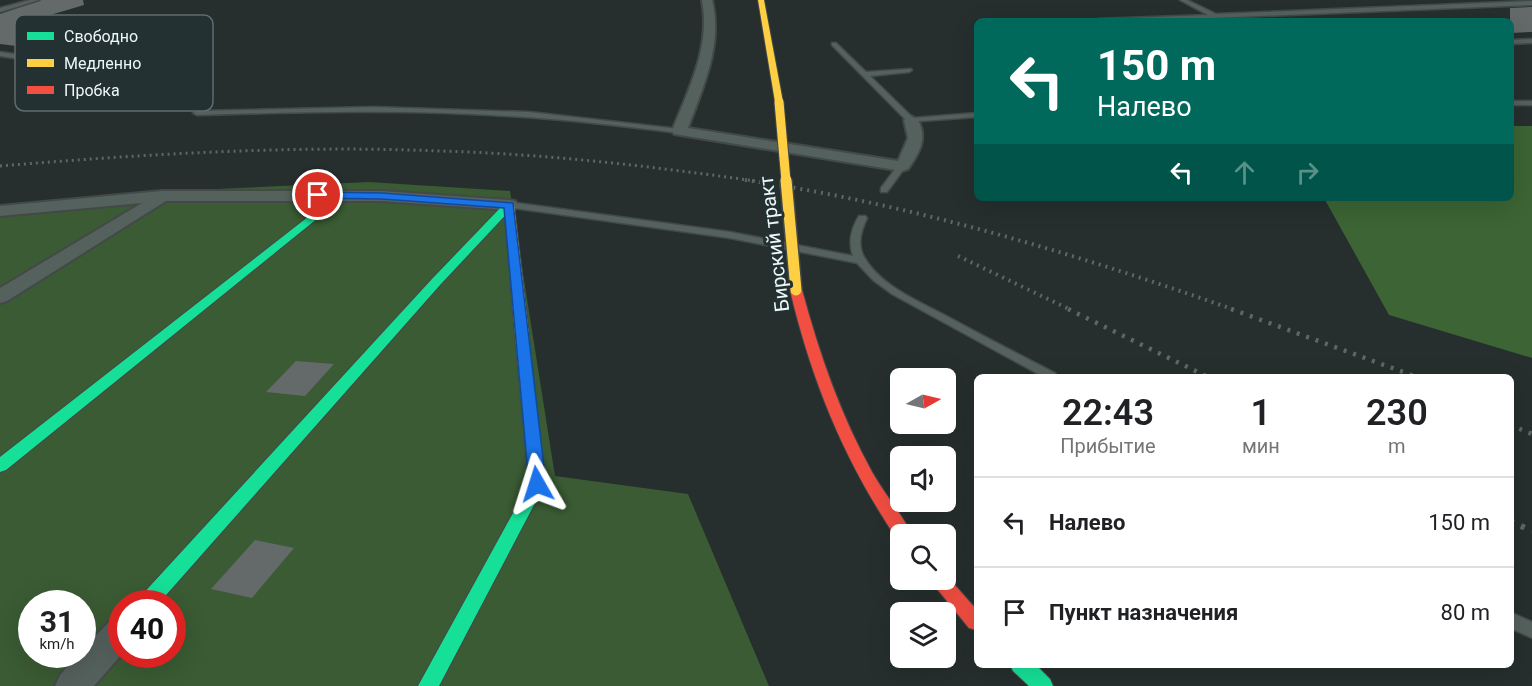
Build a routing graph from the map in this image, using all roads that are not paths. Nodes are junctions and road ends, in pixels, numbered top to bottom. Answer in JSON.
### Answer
{"nodes":[{"id":1,"x":36,"y":0,"type":"edge"},
{"id":2,"x":706,"y":0,"type":"edge"},
{"id":3,"x":761,"y":0,"type":"edge"},
{"id":4,"x":1183,"y":0,"type":"edge"},
{"id":5,"x":1532,"y":3,"type":"edge"},
{"id":6,"x":0,"y":10,"type":"edge"},
{"id":7,"x":1215,"y":16,"type":"junction"},
{"id":8,"x":1168,"y":18,"type":"edge"},
{"id":9,"x":1532,"y":41,"type":"edge"},
{"id":10,"x":1514,"y":42,"type":"edge"},
{"id":11,"x":834,"y":44,"type":"dead end"},
{"id":12,"x":0,"y":54,"type":"edge"},
{"id":13,"x":15,"y":56,"type":"edge"},
{"id":14,"x":909,"y":70,"type":"dead end"},
{"id":15,"x":865,"y":74,"type":"junction"},
{"id":16,"x":1514,"y":103,"type":"edge"},
{"id":17,"x":1532,"y":103,"type":"edge"},
{"id":18,"x":197,"y":113,"type":"dead end"},
{"id":19,"x":974,"y":115,"type":"edge"},
{"id":20,"x":911,"y":120,"type":"junction"},
{"id":21,"x":679,"y":131,"type":"junction"},
{"id":22,"x":902,"y":166,"type":"junction"},
{"id":23,"x":884,"y":190,"type":"dead end"},
{"id":24,"x":340,"y":195,"type":"junction"},
{"id":25,"x":162,"y":196,"type":"junction"},
{"id":26,"x":509,"y":205,"type":"junction"},
{"id":27,"x":0,"y":210,"type":"edge"},
{"id":28,"x":862,"y":218,"type":"dead end"},
{"id":29,"x":861,"y":261,"type":"junction"},
{"id":30,"x":0,"y":297,"type":"edge"},
{"id":31,"x":1047,"y":374,"type":"edge"},
{"id":32,"x":0,"y":465,"type":"edge"},
{"id":33,"x":895,"y":524,"type":"edge"},
{"id":34,"x":159,"y":590,"type":"edge"},
{"id":35,"x":948,"y":590,"type":"edge"},
{"id":36,"x":974,"y":620,"type":"edge"},
{"id":37,"x":1514,"y":621,"type":"edge"},
{"id":38,"x":1532,"y":630,"type":"edge"},
{"id":39,"x":108,"y":646,"type":"edge"},
{"id":40,"x":1024,"y":668,"type":"edge"},
{"id":41,"x":72,"y":686,"type":"edge"},
{"id":42,"x":428,"y":686,"type":"edge"},
{"id":43,"x":1043,"y":686,"type":"edge"}],
"edges":[{"from":1,"to":6,"type":"lane"},
{"from":2,"to":21,"type":"street"},
{"from":3,"to":33,"type":"street","name":"Бирский тракт","bridge":true},
{"from":4,"to":7,"type":"lane"},
{"from":5,"to":7,"type":"lane"},
{"from":7,"to":8,"type":"lane"},
{"from":9,"to":10,"type":"lane"},
{"from":11,"to":15,"type":"lane"},
{"from":12,"to":13,"type":"lane"},
{"from":14,"to":15,"type":"lane"},
{"from":15,"to":20,"type":"lane"},
{"from":16,"to":17,"type":"lane"},
{"from":18,"to":21,"type":"lane"},
{"from":19,"to":20,"type":"lane"},
{"from":20,"to":22,"type":"street"},
{"from":21,"to":22,"type":"street"},
{"from":22,"to":23,"type":"lane"},
{"from":24,"to":25,"type":"street"},
{"from":24,"to":26,"type":"street"},
{"from":24,"to":32,"type":"street"},
{"from":25,"to":27,"type":"street"},
{"from":25,"to":30,"type":"street"},
{"from":26,"to":29,"type":"lane"},
{"from":26,"to":34,"type":"street"},
{"from":26,"to":42,"type":"street"},
{"from":28,"to":29,"type":"lane"},
{"from":29,"to":31,"type":"lane"},
{"from":35,"to":36,"type":"street"},
{"from":37,"to":38,"type":"lane"},
{"from":39,"to":41,"type":"street"},
{"from":40,"to":43,"type":"street"}]}
